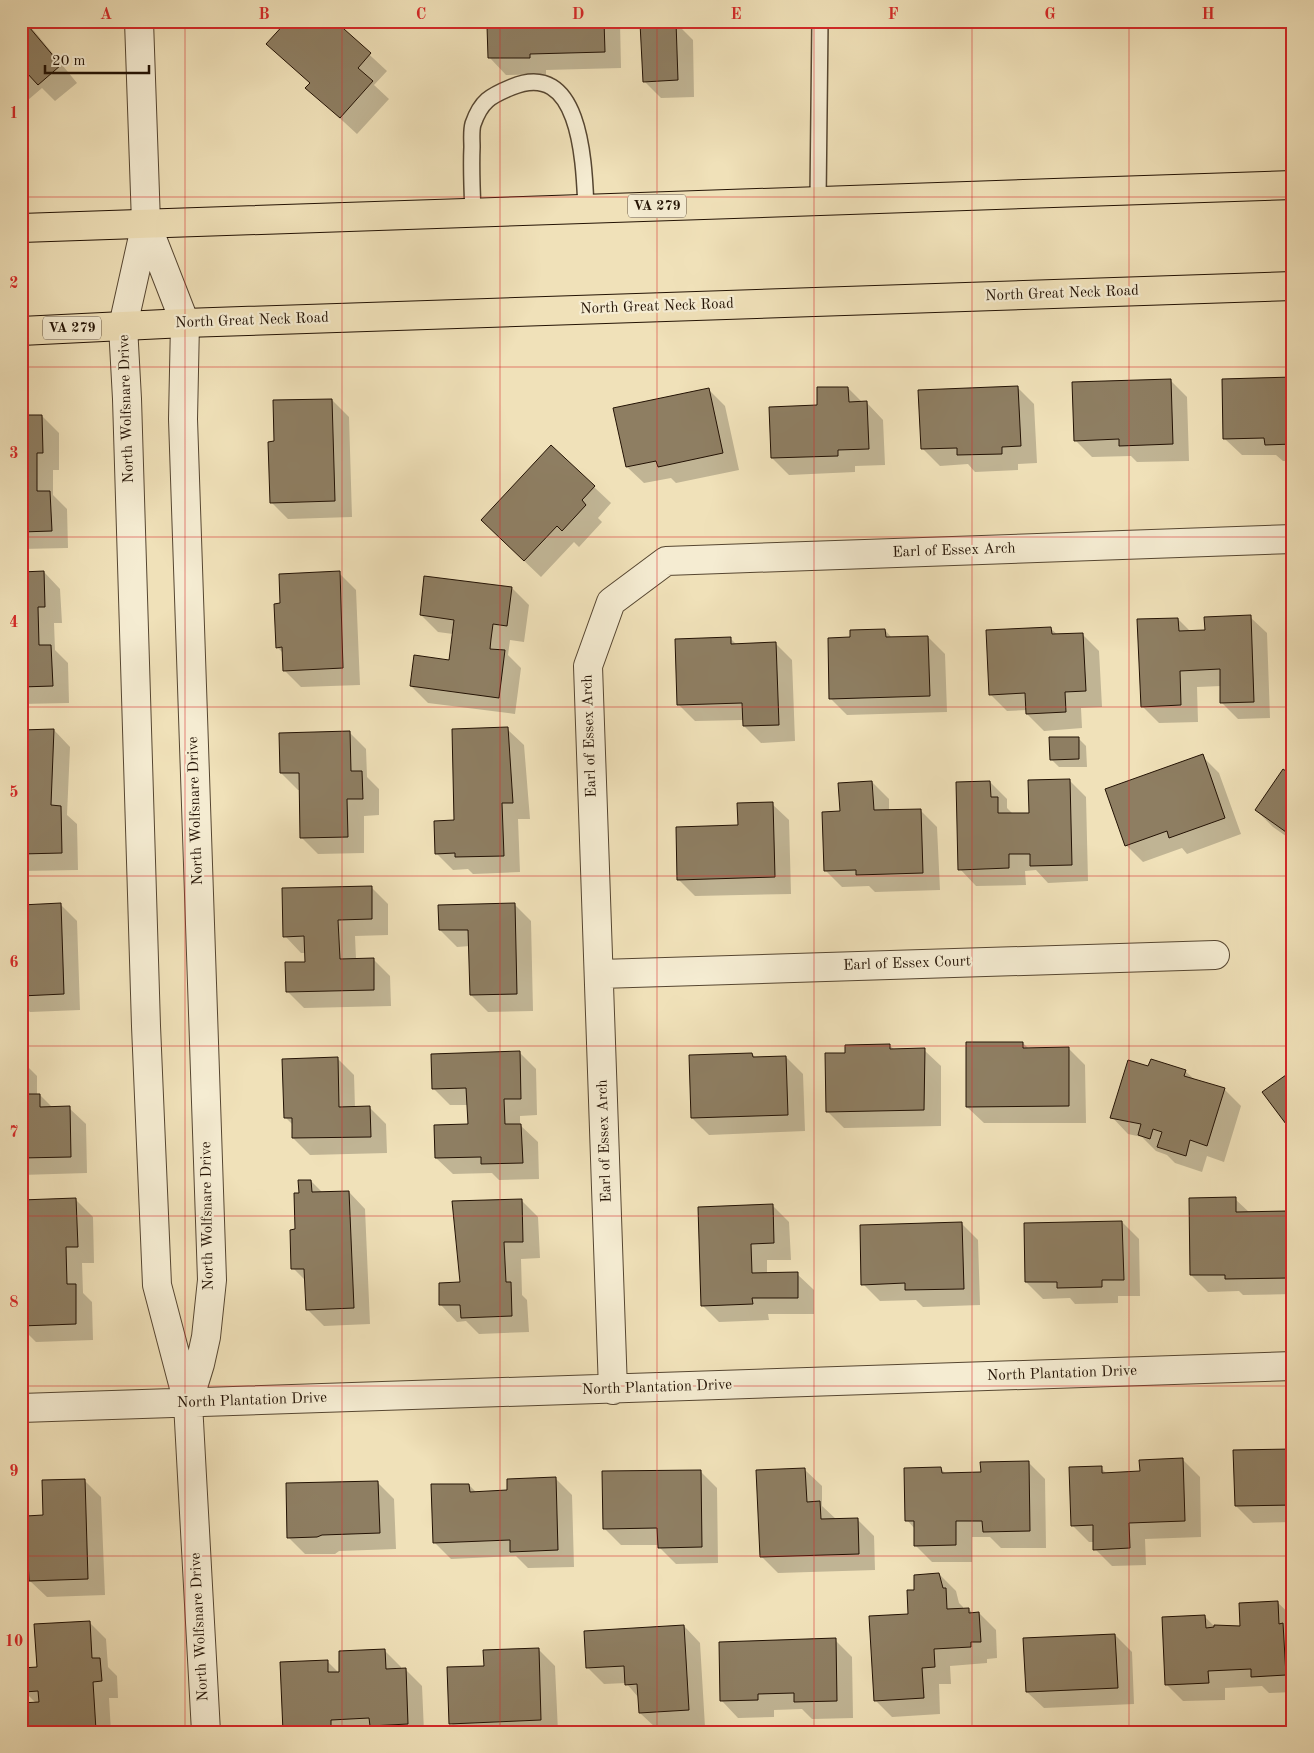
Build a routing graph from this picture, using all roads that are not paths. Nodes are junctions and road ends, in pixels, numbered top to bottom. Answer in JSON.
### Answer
{"nodes":[{"id":1,"x":140,"y":21,"type":"edge"},
{"id":2,"x":820,"y":21,"type":"edge"},
{"id":3,"x":1293,"y":185,"type":"edge"},
{"id":4,"x":818,"y":200,"type":"junction"},
{"id":5,"x":586,"y":208,"type":"junction"},
{"id":6,"x":472,"y":212,"type":"junction"},
{"id":7,"x":146,"y":223,"type":"junction"},
{"id":8,"x":21,"y":228,"type":"edge"},
{"id":9,"x":1293,"y":286,"type":"edge"},
{"id":10,"x":185,"y":323,"type":"junction"},
{"id":11,"x":123,"y":326,"type":"junction"},
{"id":12,"x":21,"y":331,"type":"edge"},
{"id":13,"x":1293,"y":539,"type":"edge"},
{"id":14,"x":1215,"y":955,"type":"dead end"},
{"id":15,"x":600,"y":974,"type":"junction"},
{"id":16,"x":1293,"y":1366,"type":"edge"},
{"id":17,"x":613,"y":1390,"type":"junction"},
{"id":18,"x":188,"y":1403,"type":"junction"},
{"id":19,"x":21,"y":1408,"type":"edge"},
{"id":20,"x":206,"y":1732,"type":"edge"}],
"edges":[{"from":1,"to":7,"type":"street","name":"North Wolfsnare Drive"},
{"from":2,"to":4,"type":"lane"},
{"from":3,"to":4,"type":"main road","number":"VA 279"},
{"from":4,"to":5,"type":"main road","number":"VA 279"},
{"from":5,"to":6,"type":"main road","number":"VA 279"},
{"from":5,"to":6,"type":"lane"},
{"from":6,"to":7,"type":"main road","number":"VA 279"},
{"from":7,"to":8,"type":"main road","number":"VA 279"},
{"from":7,"to":10,"type":"street","name":"North Wolfsnare Drive"},
{"from":7,"to":11,"type":"street","name":"North Wolfsnare Drive"},
{"from":9,"to":10,"type":"main road","name":"North Great Neck Road","number":"VA 279"},
{"from":10,"to":11,"type":"main road","name":"North Great Neck Road","number":"VA 279"},
{"from":10,"to":18,"type":"street","name":"North Wolfsnare Drive"},
{"from":11,"to":12,"type":"main road","name":"North Great Neck Road","number":"VA 279"},
{"from":11,"to":18,"type":"street","name":"North Wolfsnare Drive"},
{"from":13,"to":15,"type":"street","name":"Earl of Essex Arch"},
{"from":14,"to":15,"type":"street","name":"Earl of Essex Court"},
{"from":15,"to":17,"type":"street","name":"Earl of Essex Arch"},
{"from":16,"to":17,"type":"street","name":"North Plantation Drive"},
{"from":17,"to":18,"type":"street","name":"North Plantation Drive"},
{"from":18,"to":19,"type":"street","name":"North Plantation Drive"},
{"from":18,"to":20,"type":"street","name":"North Wolfsnare Drive"}]}
